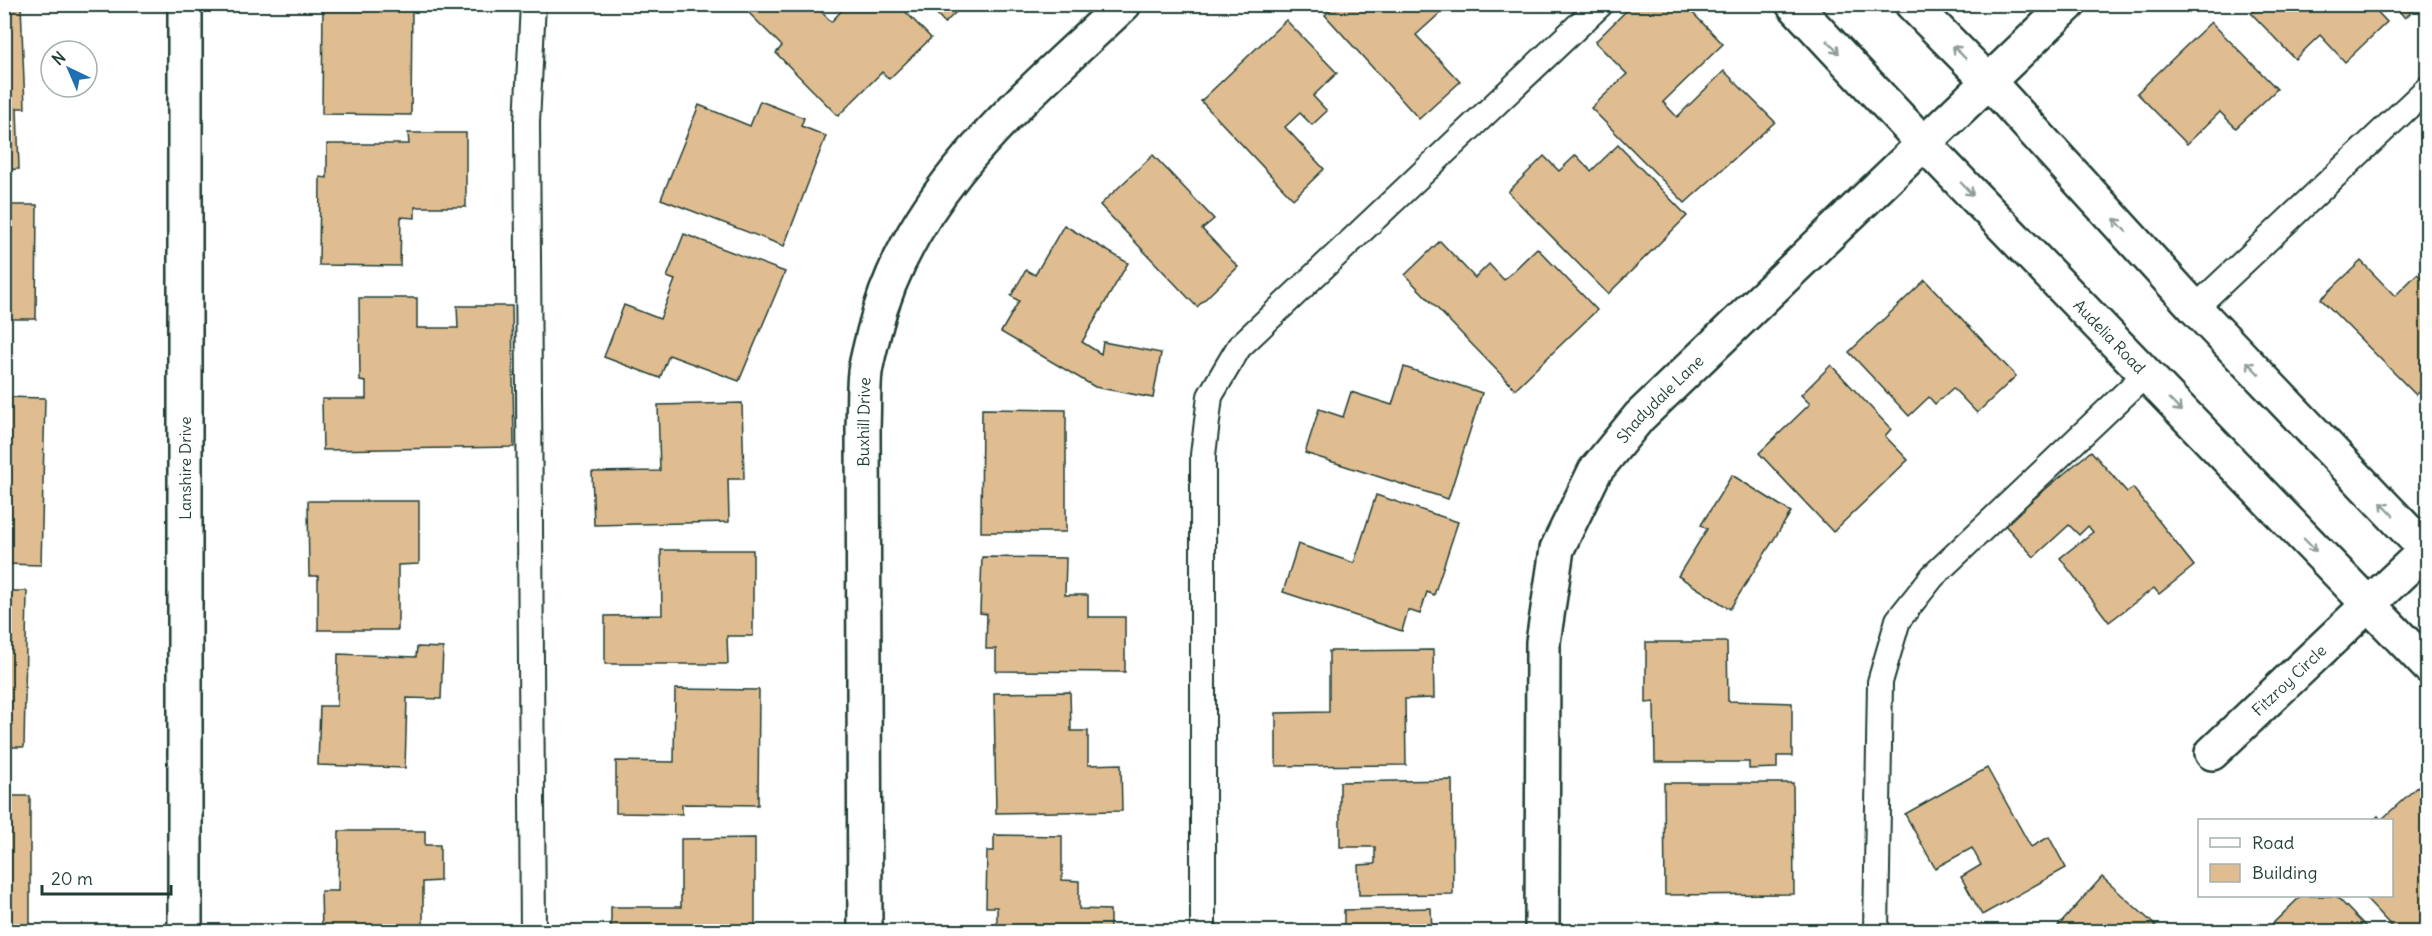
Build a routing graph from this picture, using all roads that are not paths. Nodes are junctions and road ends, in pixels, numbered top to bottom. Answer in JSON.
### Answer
{"nodes":[{"id":1,"x":185,"y":4,"type":"edge"},
{"id":2,"x":533,"y":4,"type":"edge"},
{"id":3,"x":1124,"y":4,"type":"edge"},
{"id":4,"x":1601,"y":4,"type":"edge"},
{"id":5,"x":1793,"y":4,"type":"edge"},
{"id":6,"x":1912,"y":4,"type":"edge"},
{"id":7,"x":2069,"y":4,"type":"edge"},
{"id":8,"x":1989,"y":82,"type":"junction"},
{"id":9,"x":2427,"y":88,"type":"edge"},
{"id":10,"x":1923,"y":143,"type":"junction"},
{"id":11,"x":2195,"y":308,"type":"junction"},
{"id":12,"x":2146,"y":374,"type":"junction"},
{"id":13,"x":2427,"y":550,"type":"edge"},
{"id":14,"x":2367,"y":604,"type":"junction"},
{"id":15,"x":2427,"y":666,"type":"edge"},
{"id":16,"x":2212,"y":753,"type":"dead end"},
{"id":17,"x":185,"y":932,"type":"edge"},
{"id":18,"x":533,"y":932,"type":"edge"},
{"id":19,"x":865,"y":932,"type":"edge"},
{"id":20,"x":1203,"y":932,"type":"edge"},
{"id":21,"x":1542,"y":932,"type":"edge"},
{"id":22,"x":1876,"y":932,"type":"edge"}],
"edges":[{"from":1,"to":17,"type":"street","name":"Lanshire Drive"},
{"from":2,"to":18,"type":"lane"},
{"from":3,"to":19,"type":"street","name":"Buxhill Drive"},
{"from":4,"to":20,"type":"lane"},
{"from":5,"to":10,"type":"street","name":"Audelia Road","one_way":true},
{"from":8,"to":6,"type":"street","one_way":true},
{"from":7,"to":8,"type":"street","name":"Shadydale Lane"},
{"from":8,"to":10,"type":"street","name":"Shadydale Lane"},
{"from":11,"to":8,"type":"street","one_way":true},
{"from":9,"to":11,"type":"lane"},
{"from":10,"to":12,"type":"street","name":"Audelia Road","one_way":true},
{"from":10,"to":21,"type":"street","name":"Shadydale Lane"},
{"from":13,"to":11,"type":"street","one_way":true},
{"from":12,"to":14,"type":"street","name":"Audelia Road","one_way":true},
{"from":12,"to":22,"type":"lane"},
{"from":13,"to":14,"type":"street","name":"Fitzroy Circle"},
{"from":14,"to":15,"type":"street","name":"Audelia Road"},
{"from":14,"to":16,"type":"street","name":"Fitzroy Circle"}]}
